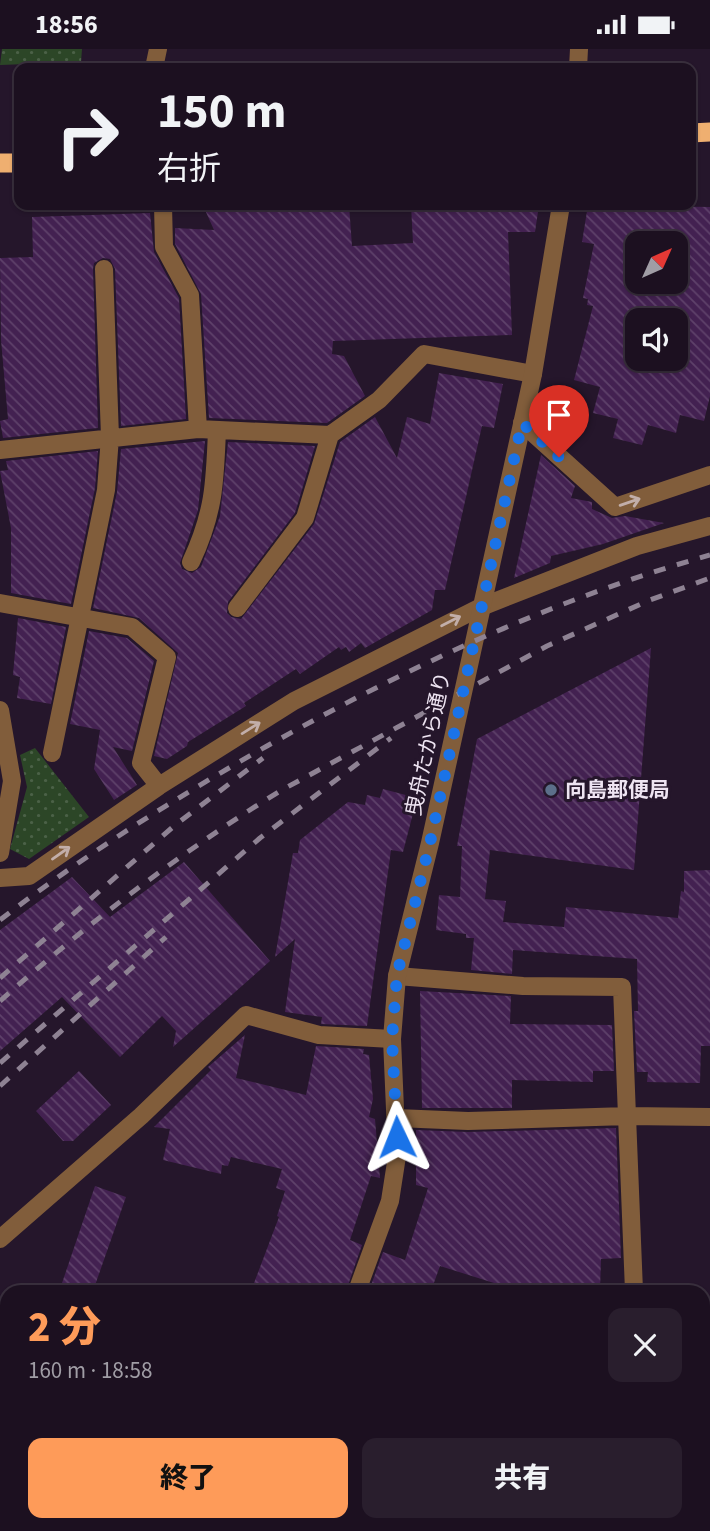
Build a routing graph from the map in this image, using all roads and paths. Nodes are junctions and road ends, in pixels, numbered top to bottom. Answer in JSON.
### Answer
{"nodes":[{"id":1,"x":163,"y":210,"type":"edge"},
{"id":2,"x":560,"y":210,"type":"edge"},
{"id":3,"x":104,"y":269,"type":"dead end"},
{"id":4,"x":533,"y":374,"type":"junction"},
{"id":5,"x":522,"y":423,"type":"junction"},
{"id":6,"x":198,"y":429,"type":"junction"},
{"id":7,"x":217,"y":430,"type":"junction"},
{"id":8,"x":330,"y":435,"type":"junction"},
{"id":9,"x":110,"y":437,"type":"junction"},
{"id":10,"x":0,"y":450,"type":"edge"},
{"id":11,"x":710,"y":475,"type":"edge"},
{"id":12,"x":710,"y":526,"type":"edge"},
{"id":13,"x":191,"y":562,"type":"dead end"},
{"id":14,"x":0,"y":603,"type":"edge"},
{"id":15,"x":481,"y":607,"type":"junction"},
{"id":16,"x":237,"y":608,"type":"dead end"},
{"id":17,"x":81,"y":618,"type":"junction"},
{"id":18,"x":0,"y":710,"type":"edge"},
{"id":19,"x":52,"y":753,"type":"dead end"},
{"id":20,"x":159,"y":786,"type":"junction"},
{"id":21,"x":0,"y":853,"type":"edge"},
{"id":22,"x":0,"y":878,"type":"edge"},
{"id":23,"x":397,"y":975,"type":"junction"},
{"id":24,"x":392,"y":1039,"type":"junction"},
{"id":25,"x":627,"y":1116,"type":"junction"},
{"id":26,"x":710,"y":1117,"type":"edge"},
{"id":27,"x":397,"y":1118,"type":"junction"},
{"id":28,"x":0,"y":1239,"type":"edge"},
{"id":29,"x":359,"y":1285,"type":"edge"},
{"id":30,"x":634,"y":1285,"type":"edge"}],
"edges":[{"from":1,"to":6,"type":"street"},
{"from":2,"to":4,"type":"street","name":"曳舟たから通り"},
{"from":3,"to":9,"type":"street"},
{"from":4,"to":5,"type":"street","name":"曳舟たから通り"},
{"from":4,"to":8,"type":"street"},
{"from":5,"to":11,"type":"street","one_way":true},
{"from":5,"to":15,"type":"street","name":"曳舟たから通り"},
{"from":6,"to":7,"type":"street"},
{"from":6,"to":9,"type":"street"},
{"from":7,"to":8,"type":"street"},
{"from":7,"to":13,"type":"street"},
{"from":8,"to":16,"type":"street"},
{"from":9,"to":10,"type":"street"},
{"from":9,"to":17,"type":"street"},
{"from":12,"to":15,"type":"street"},
{"from":14,"to":17,"type":"street"},
{"from":20,"to":15,"type":"street","one_way":true},
{"from":15,"to":23,"type":"street","name":"曳舟たから通り"},
{"from":17,"to":19,"type":"street"},
{"from":17,"to":20,"type":"street"},
{"from":18,"to":21,"type":"street"},
{"from":22,"to":20,"type":"street","one_way":true},
{"from":23,"to":24,"type":"street","name":"曳舟たから通り"},
{"from":23,"to":25,"type":"street"},
{"from":24,"to":27,"type":"street","name":"曳舟たから通り"},
{"from":24,"to":28,"type":"street"},
{"from":25,"to":26,"type":"street"},
{"from":25,"to":27,"type":"street"},
{"from":25,"to":30,"type":"street"},
{"from":27,"to":29,"type":"street","name":"曳舟たから通り"}]}
